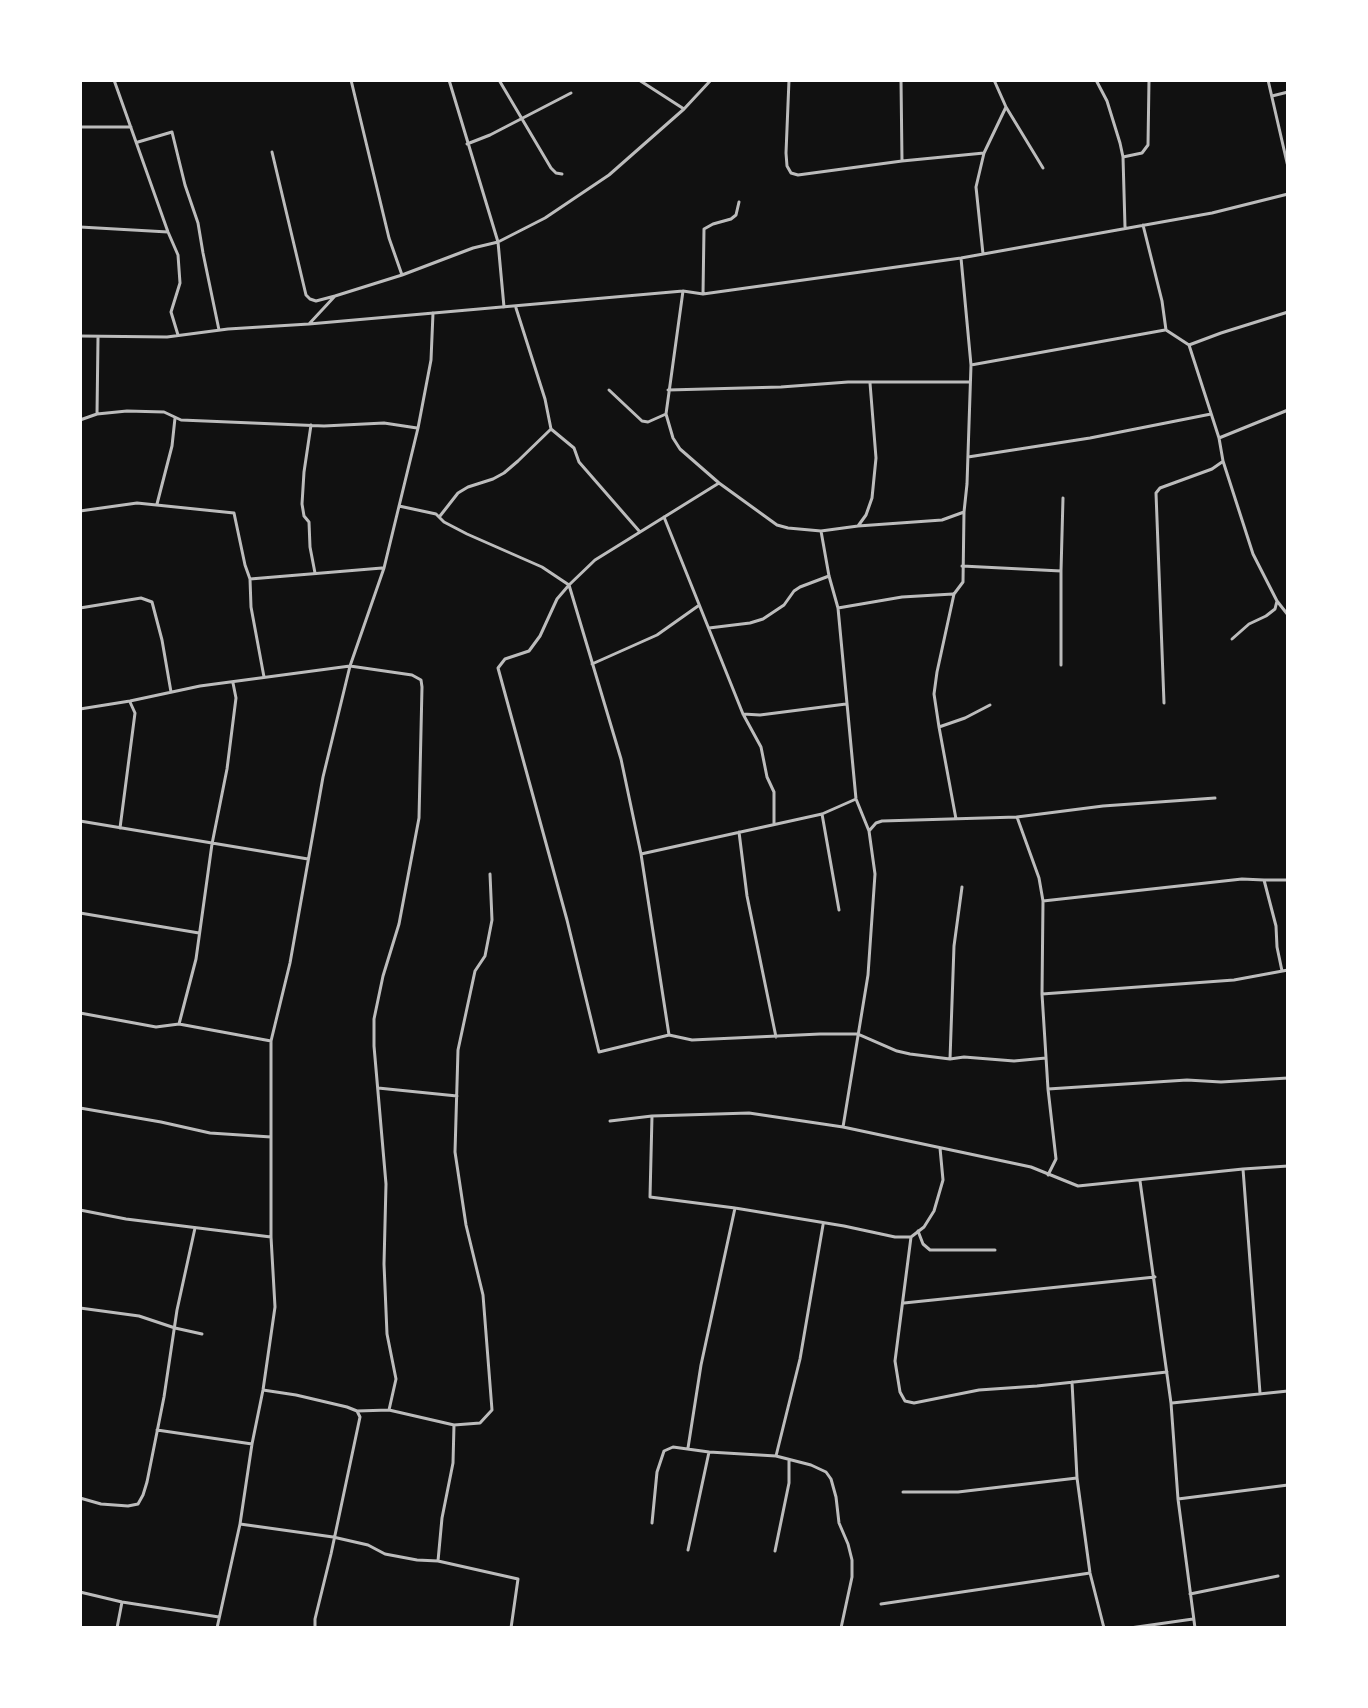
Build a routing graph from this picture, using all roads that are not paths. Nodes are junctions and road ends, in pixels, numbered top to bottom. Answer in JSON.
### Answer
{"nodes":[{"id":1,"x":114,"y":80,"type":"edge"},
{"id":2,"x":351,"y":80,"type":"edge"},
{"id":3,"x":449,"y":80,"type":"edge"},
{"id":4,"x":499,"y":80,"type":"edge"},
{"id":5,"x":639,"y":80,"type":"edge"},
{"id":6,"x":711,"y":80,"type":"edge"},
{"id":7,"x":789,"y":80,"type":"edge"},
{"id":8,"x":901,"y":80,"type":"edge"},
{"id":9,"x":994,"y":80,"type":"edge"},
{"id":10,"x":1096,"y":80,"type":"edge"},
{"id":11,"x":1149,"y":80,"type":"edge"},
{"id":12,"x":1268,"y":80,"type":"edge"},
{"id":13,"x":1288,"y":92,"type":"edge"},
{"id":14,"x":571,"y":93,"type":"dead end"},
{"id":15,"x":1272,"y":96,"type":"junction"},
{"id":16,"x":1006,"y":107,"type":"junction"},
{"id":17,"x":684,"y":109,"type":"junction"},
{"id":18,"x":522,"y":118,"type":"junction"},
{"id":19,"x":80,"y":127,"type":"edge"},
{"id":20,"x":131,"y":127,"type":"junction"},
{"id":21,"x":136,"y":142,"type":"junction"},
{"id":22,"x":467,"y":144,"type":"junction"},
{"id":23,"x":272,"y":152,"type":"dead end"},
{"id":24,"x":984,"y":153,"type":"junction"},
{"id":25,"x":1123,"y":157,"type":"junction"},
{"id":26,"x":902,"y":161,"type":"junction"},
{"id":27,"x":1288,"y":167,"type":"edge"},
{"id":28,"x":1043,"y":168,"type":"dead end"},
{"id":29,"x":562,"y":174,"type":"dead end"},
{"id":30,"x":1288,"y":194,"type":"edge"},
{"id":31,"x":739,"y":202,"type":"dead end"},
{"id":32,"x":1143,"y":225,"type":"junction"},
{"id":33,"x":80,"y":227,"type":"edge"},
{"id":34,"x":1125,"y":227,"type":"junction"},
{"id":35,"x":168,"y":232,"type":"junction"},
{"id":36,"x":498,"y":242,"type":"junction"},
{"id":37,"x":983,"y":254,"type":"junction"},
{"id":38,"x":961,"y":258,"type":"junction"},
{"id":39,"x":402,"y":275,"type":"junction"},
{"id":40,"x":683,"y":291,"type":"junction"},
{"id":41,"x":703,"y":294,"type":"junction"},
{"id":42,"x":335,"y":296,"type":"junction"},
{"id":43,"x":516,"y":306,"type":"junction"},
{"id":44,"x":504,"y":307,"type":"junction"},
{"id":45,"x":1288,"y":312,"type":"edge"},
{"id":46,"x":433,"y":313,"type":"junction"},
{"id":47,"x":309,"y":324,"type":"junction"},
{"id":48,"x":219,"y":330,"type":"junction"},
{"id":49,"x":1166,"y":330,"type":"junction"},
{"id":50,"x":178,"y":335,"type":"junction"},
{"id":51,"x":80,"y":336,"type":"edge"},
{"id":52,"x":98,"y":336,"type":"junction"},
{"id":53,"x":1189,"y":345,"type":"junction"},
{"id":54,"x":971,"y":365,"type":"junction"},
{"id":55,"x":970,"y":382,"type":"junction"},
{"id":56,"x":870,"y":383,"type":"junction"},
{"id":57,"x":609,"y":390,"type":"dead end"},
{"id":58,"x":668,"y":390,"type":"junction"},
{"id":59,"x":1288,"y":410,"type":"edge"},
{"id":60,"x":97,"y":414,"type":"junction"},
{"id":61,"x":666,"y":414,"type":"junction"},
{"id":62,"x":1211,"y":414,"type":"junction"},
{"id":63,"x":175,"y":417,"type":"junction"},
{"id":64,"x":80,"y":420,"type":"edge"},
{"id":65,"x":311,"y":425,"type":"junction"},
{"id":66,"x":418,"y":428,"type":"junction"},
{"id":67,"x":551,"y":429,"type":"junction"},
{"id":68,"x":1219,"y":438,"type":"junction"},
{"id":69,"x":968,"y":457,"type":"junction"},
{"id":70,"x":1223,"y":461,"type":"junction"},
{"id":71,"x":719,"y":483,"type":"junction"},
{"id":72,"x":1063,"y":498,"type":"dead end"},
{"id":73,"x":157,"y":504,"type":"junction"},
{"id":74,"x":399,"y":506,"type":"junction"},
{"id":75,"x":80,"y":511,"type":"edge"},
{"id":76,"x":964,"y":512,"type":"junction"},
{"id":77,"x":664,"y":517,"type":"junction"},
{"id":78,"x":439,"y":518,"type":"junction"},
{"id":79,"x":858,"y":526,"type":"junction"},
{"id":80,"x":821,"y":531,"type":"junction"},
{"id":81,"x":640,"y":532,"type":"junction"},
{"id":82,"x":962,"y":566,"type":"junction"},
{"id":83,"x":384,"y":568,"type":"junction"},
{"id":84,"x":1061,"y":571,"type":"junction"},
{"id":85,"x":315,"y":573,"type":"junction"},
{"id":86,"x":829,"y":576,"type":"junction"},
{"id":87,"x":250,"y":579,"type":"junction"},
{"id":88,"x":569,"y":585,"type":"junction"},
{"id":89,"x":954,"y":594,"type":"junction"},
{"id":90,"x":1277,"y":601,"type":"junction"},
{"id":91,"x":698,"y":606,"type":"junction"},
{"id":92,"x":80,"y":608,"type":"edge"},
{"id":93,"x":838,"y":608,"type":"junction"},
{"id":94,"x":1288,"y":615,"type":"edge"},
{"id":95,"x":709,"y":628,"type":"junction"},
{"id":96,"x":1232,"y":639,"type":"dead end"},
{"id":97,"x":592,"y":664,"type":"junction"},
{"id":98,"x":1061,"y":665,"type":"dead end"},
{"id":99,"x":350,"y":666,"type":"junction"},
{"id":100,"x":264,"y":677,"type":"junction"},
{"id":101,"x":233,"y":683,"type":"junction"},
{"id":102,"x":171,"y":692,"type":"junction"},
{"id":103,"x":130,"y":701,"type":"junction"},
{"id":104,"x":1164,"y":703,"type":"dead end"},
{"id":105,"x":847,"y":704,"type":"junction"},
{"id":106,"x":990,"y":705,"type":"dead end"},
{"id":107,"x":80,"y":709,"type":"edge"},
{"id":108,"x":743,"y":714,"type":"junction"},
{"id":109,"x":939,"y":727,"type":"junction"},
{"id":110,"x":1215,"y":798,"type":"dead end"},
{"id":111,"x":856,"y":799,"type":"junction"},
{"id":112,"x":822,"y":814,"type":"junction"},
{"id":113,"x":1017,"y":817,"type":"junction"},
{"id":114,"x":956,"y":819,"type":"junction"},
{"id":115,"x":80,"y":821,"type":"edge"},
{"id":116,"x":876,"y":823,"type":"junction"},
{"id":117,"x":774,"y":824,"type":"junction"},
{"id":118,"x":867,"y":824,"type":"junction"},
{"id":119,"x":120,"y":828,"type":"junction"},
{"id":120,"x":739,"y":831,"type":"junction"},
{"id":121,"x":869,"y":831,"type":"junction"},
{"id":122,"x":212,"y":844,"type":"junction"},
{"id":123,"x":641,"y":854,"type":"junction"},
{"id":124,"x":308,"y":859,"type":"junction"},
{"id":125,"x":490,"y":874,"type":"dead end"},
{"id":126,"x":1264,"y":880,"type":"junction"},
{"id":127,"x":1288,"y":880,"type":"edge"},
{"id":128,"x":962,"y":887,"type":"dead end"},
{"id":129,"x":1043,"y":901,"type":"junction"},
{"id":130,"x":839,"y":910,"type":"dead end"},
{"id":131,"x":80,"y":913,"type":"edge"},
{"id":132,"x":199,"y":933,"type":"junction"},
{"id":133,"x":1285,"y":971,"type":"edge"},
{"id":134,"x":1042,"y":994,"type":"junction"},
{"id":135,"x":80,"y":1013,"type":"edge"},
{"id":136,"x":179,"y":1024,"type":"junction"},
{"id":137,"x":858,"y":1034,"type":"junction"},
{"id":138,"x":669,"y":1035,"type":"junction"},
{"id":139,"x":776,"y":1037,"type":"junction"},
{"id":140,"x":271,"y":1041,"type":"junction"},
{"id":141,"x":1046,"y":1058,"type":"junction"},
{"id":142,"x":950,"y":1059,"type":"junction"},
{"id":143,"x":1288,"y":1078,"type":"edge"},
{"id":144,"x":378,"y":1088,"type":"junction"},
{"id":145,"x":1048,"y":1089,"type":"junction"},
{"id":146,"x":458,"y":1096,"type":"junction"},
{"id":147,"x":80,"y":1108,"type":"edge"},
{"id":148,"x":652,"y":1116,"type":"junction"},
{"id":149,"x":610,"y":1121,"type":"dead end"},
{"id":150,"x":843,"y":1127,"type":"junction"},
{"id":151,"x":271,"y":1137,"type":"junction"},
{"id":152,"x":940,"y":1148,"type":"junction"},
{"id":153,"x":1288,"y":1166,"type":"edge"},
{"id":154,"x":1243,"y":1169,"type":"junction"},
{"id":155,"x":1048,"y":1175,"type":"junction"},
{"id":156,"x":1140,"y":1181,"type":"junction"},
{"id":157,"x":735,"y":1208,"type":"junction"},
{"id":158,"x":80,"y":1210,"type":"edge"},
{"id":159,"x":824,"y":1224,"type":"junction"},
{"id":160,"x":195,"y":1228,"type":"junction"},
{"id":161,"x":918,"y":1231,"type":"junction"},
{"id":162,"x":271,"y":1237,"type":"junction"},
{"id":163,"x":911,"y":1237,"type":"junction"},
{"id":164,"x":995,"y":1250,"type":"dead end"},
{"id":165,"x":1155,"y":1277,"type":"junction"},
{"id":166,"x":902,"y":1303,"type":"junction"},
{"id":167,"x":80,"y":1308,"type":"edge"},
{"id":168,"x":175,"y":1328,"type":"junction"},
{"id":169,"x":202,"y":1334,"type":"dead end"},
{"id":170,"x":1167,"y":1372,"type":"junction"},
{"id":171,"x":1072,"y":1382,"type":"junction"},
{"id":172,"x":263,"y":1390,"type":"junction"},
{"id":173,"x":1288,"y":1391,"type":"edge"},
{"id":174,"x":1260,"y":1393,"type":"junction"},
{"id":175,"x":1171,"y":1403,"type":"junction"},
{"id":176,"x":389,"y":1410,"type":"junction"},
{"id":177,"x":357,"y":1411,"type":"junction"},
{"id":178,"x":454,"y":1425,"type":"junction"},
{"id":179,"x":157,"y":1430,"type":"junction"},
{"id":180,"x":252,"y":1444,"type":"junction"},
{"id":181,"x":688,"y":1448,"type":"junction"},
{"id":182,"x":709,"y":1452,"type":"junction"},
{"id":183,"x":776,"y":1456,"type":"junction"},
{"id":184,"x":789,"y":1459,"type":"junction"},
{"id":185,"x":1077,"y":1478,"type":"junction"},
{"id":186,"x":1288,"y":1485,"type":"edge"},
{"id":187,"x":903,"y":1492,"type":"dead end"},
{"id":188,"x":80,"y":1498,"type":"edge"},
{"id":189,"x":1178,"y":1499,"type":"junction"},
{"id":190,"x":652,"y":1523,"type":"dead end"},
{"id":191,"x":240,"y":1524,"type":"junction"},
{"id":192,"x":333,"y":1537,"type":"junction"},
{"id":193,"x":688,"y":1550,"type":"dead end"},
{"id":194,"x":775,"y":1551,"type":"dead end"},
{"id":195,"x":438,"y":1561,"type":"junction"},
{"id":196,"x":1090,"y":1573,"type":"junction"},
{"id":197,"x":1278,"y":1576,"type":"dead end"},
{"id":198,"x":80,"y":1592,"type":"edge"},
{"id":199,"x":1190,"y":1594,"type":"junction"},
{"id":200,"x":122,"y":1602,"type":"junction"},
{"id":201,"x":881,"y":1604,"type":"dead end"},
{"id":202,"x":219,"y":1617,"type":"junction"},
{"id":203,"x":1193,"y":1619,"type":"junction"},
{"id":204,"x":117,"y":1628,"type":"edge"},
{"id":205,"x":217,"y":1628,"type":"edge"},
{"id":206,"x":315,"y":1628,"type":"edge"},
{"id":207,"x":511,"y":1628,"type":"edge"},
{"id":208,"x":841,"y":1628,"type":"edge"},
{"id":209,"x":1104,"y":1628,"type":"edge"},
{"id":210,"x":1130,"y":1628,"type":"edge"},
{"id":211,"x":1195,"y":1628,"type":"edge"}],
"edges":[{"from":1,"to":20,"type":"street"},
{"from":2,"to":39,"type":"street"},
{"from":3,"to":22,"type":"street"},
{"from":4,"to":18,"type":"street"},
{"from":5,"to":17,"type":"street"},
{"from":6,"to":17,"type":"street"},
{"from":7,"to":26,"type":"street"},
{"from":8,"to":26,"type":"street"},
{"from":9,"to":16,"type":"street"},
{"from":10,"to":25,"type":"street"},
{"from":11,"to":25,"type":"street"},
{"from":12,"to":15,"type":"street"},
{"from":13,"to":15,"type":"street"},
{"from":14,"to":18,"type":"street"},
{"from":15,"to":27,"type":"street"},
{"from":16,"to":24,"type":"street"},
{"from":16,"to":28,"type":"street"},
{"from":17,"to":36,"type":"street"},
{"from":18,"to":22,"type":"street"},
{"from":18,"to":29,"type":"street"},
{"from":19,"to":20,"type":"street"},
{"from":20,"to":21,"type":"street"},
{"from":21,"to":35,"type":"street"},
{"from":21,"to":48,"type":"street"},
{"from":22,"to":36,"type":"street"},
{"from":23,"to":42,"type":"street"},
{"from":24,"to":26,"type":"street"},
{"from":24,"to":37,"type":"street"},
{"from":25,"to":34,"type":"street"},
{"from":30,"to":32,"type":"street"},
{"from":31,"to":41,"type":"street"},
{"from":32,"to":34,"type":"street"},
{"from":32,"to":49,"type":"street"},
{"from":33,"to":35,"type":"street"},
{"from":34,"to":37,"type":"street"},
{"from":35,"to":50,"type":"street"},
{"from":36,"to":39,"type":"street"},
{"from":36,"to":44,"type":"street"},
{"from":37,"to":38,"type":"street"},
{"from":38,"to":41,"type":"street"},
{"from":38,"to":54,"type":"street"},
{"from":39,"to":42,"type":"street"},
{"from":40,"to":41,"type":"street"},
{"from":40,"to":43,"type":"street"},
{"from":40,"to":58,"type":"street"},
{"from":42,"to":47,"type":"street"},
{"from":43,"to":44,"type":"street"},
{"from":43,"to":67,"type":"street"},
{"from":44,"to":46,"type":"street"},
{"from":45,"to":53,"type":"street"},
{"from":46,"to":47,"type":"street"},
{"from":46,"to":66,"type":"street"},
{"from":47,"to":48,"type":"street"},
{"from":48,"to":50,"type":"street"},
{"from":49,"to":53,"type":"street"},
{"from":49,"to":54,"type":"street"},
{"from":50,"to":52,"type":"street"},
{"from":51,"to":52,"type":"street"},
{"from":52,"to":60,"type":"street"},
{"from":53,"to":62,"type":"street"},
{"from":54,"to":55,"type":"street"},
{"from":55,"to":56,"type":"street"},
{"from":55,"to":69,"type":"street"},
{"from":56,"to":58,"type":"street"},
{"from":56,"to":79,"type":"street"},
{"from":57,"to":61,"type":"street"},
{"from":58,"to":61,"type":"street"},
{"from":59,"to":68,"type":"street"},
{"from":60,"to":63,"type":"street"},
{"from":60,"to":64,"type":"street"},
{"from":61,"to":71,"type":"street"},
{"from":62,"to":68,"type":"street"},
{"from":62,"to":69,"type":"street"},
{"from":63,"to":65,"type":"street"},
{"from":63,"to":73,"type":"street"},
{"from":65,"to":66,"type":"street"},
{"from":65,"to":85,"type":"street"},
{"from":66,"to":74,"type":"street"},
{"from":67,"to":78,"type":"street"},
{"from":67,"to":81,"type":"street"},
{"from":68,"to":70,"type":"street"},
{"from":69,"to":76,"type":"street"},
{"from":70,"to":90,"type":"street"},
{"from":70,"to":104,"type":"street"},
{"from":71,"to":77,"type":"street"},
{"from":71,"to":80,"type":"street"},
{"from":72,"to":84,"type":"street"},
{"from":73,"to":75,"type":"street"},
{"from":73,"to":87,"type":"street"},
{"from":74,"to":78,"type":"street"},
{"from":74,"to":83,"type":"street"},
{"from":76,"to":79,"type":"street"},
{"from":76,"to":82,"type":"street"},
{"from":77,"to":81,"type":"street"},
{"from":77,"to":91,"type":"street"},
{"from":78,"to":88,"type":"street"},
{"from":79,"to":80,"type":"street"},
{"from":80,"to":86,"type":"street"},
{"from":81,"to":88,"type":"street"},
{"from":82,"to":84,"type":"street"},
{"from":82,"to":89,"type":"street"},
{"from":83,"to":85,"type":"street"},
{"from":83,"to":99,"type":"street"},
{"from":84,"to":98,"type":"street"},
{"from":85,"to":87,"type":"street"},
{"from":86,"to":93,"type":"street"},
{"from":86,"to":95,"type":"street"},
{"from":87,"to":100,"type":"street"},
{"from":88,"to":97,"type":"street"},
{"from":88,"to":138,"type":"street"},
{"from":89,"to":93,"type":"street"},
{"from":89,"to":109,"type":"street"},
{"from":90,"to":94,"type":"street"},
{"from":90,"to":96,"type":"street"},
{"from":91,"to":95,"type":"street"},
{"from":91,"to":97,"type":"street"},
{"from":92,"to":102,"type":"street"},
{"from":93,"to":105,"type":"street"},
{"from":95,"to":108,"type":"street"},
{"from":97,"to":123,"type":"street"},
{"from":99,"to":100,"type":"street"},
{"from":99,"to":124,"type":"street"},
{"from":99,"to":144,"type":"street"},
{"from":100,"to":101,"type":"street"},
{"from":101,"to":102,"type":"street"},
{"from":101,"to":122,"type":"street"},
{"from":102,"to":103,"type":"street"},
{"from":103,"to":107,"type":"street"},
{"from":103,"to":119,"type":"street"},
{"from":105,"to":108,"type":"street"},
{"from":105,"to":111,"type":"street"},
{"from":106,"to":109,"type":"street"},
{"from":108,"to":117,"type":"street"},
{"from":109,"to":114,"type":"street"},
{"from":110,"to":113,"type":"street"},
{"from":111,"to":112,"type":"street"},
{"from":111,"to":118,"type":"street"},
{"from":112,"to":117,"type":"street"},
{"from":112,"to":130,"type":"street"},
{"from":113,"to":114,"type":"street"},
{"from":113,"to":129,"type":"street"},
{"from":114,"to":116,"type":"street"},
{"from":115,"to":119,"type":"street"},
{"from":116,"to":118,"type":"street"},
{"from":116,"to":121,"type":"street"},
{"from":117,"to":120,"type":"street"},
{"from":118,"to":121,"type":"street"},
{"from":119,"to":122,"type":"street"},
{"from":120,"to":123,"type":"street"},
{"from":120,"to":139,"type":"street"},
{"from":121,"to":137,"type":"street"},
{"from":122,"to":124,"type":"street"},
{"from":122,"to":132,"type":"street"},
{"from":123,"to":138,"type":"street"},
{"from":124,"to":140,"type":"street"},
{"from":125,"to":146,"type":"street"},
{"from":126,"to":127,"type":"street"},
{"from":126,"to":129,"type":"street"},
{"from":126,"to":133,"type":"street"},
{"from":128,"to":142,"type":"street"},
{"from":129,"to":134,"type":"street"},
{"from":131,"to":132,"type":"street"},
{"from":132,"to":136,"type":"street"},
{"from":133,"to":134,"type":"street"},
{"from":134,"to":141,"type":"street"},
{"from":135,"to":136,"type":"street"},
{"from":136,"to":140,"type":"street"},
{"from":137,"to":139,"type":"street"},
{"from":137,"to":142,"type":"street"},
{"from":137,"to":150,"type":"street"},
{"from":138,"to":139,"type":"street"},
{"from":140,"to":151,"type":"street"},
{"from":141,"to":142,"type":"street"},
{"from":141,"to":145,"type":"street"},
{"from":143,"to":145,"type":"street"},
{"from":144,"to":146,"type":"street"},
{"from":144,"to":176,"type":"street"},
{"from":145,"to":155,"type":"street"},
{"from":146,"to":178,"type":"street"},
{"from":147,"to":151,"type":"street"},
{"from":148,"to":149,"type":"street"},
{"from":148,"to":150,"type":"street"},
{"from":148,"to":157,"type":"street"},
{"from":150,"to":152,"type":"street"},
{"from":151,"to":162,"type":"street"},
{"from":152,"to":155,"type":"street"},
{"from":152,"to":161,"type":"street"},
{"from":153,"to":154,"type":"street"},
{"from":154,"to":156,"type":"street"},
{"from":154,"to":174,"type":"street"},
{"from":155,"to":156,"type":"street"},
{"from":156,"to":165,"type":"street"},
{"from":157,"to":159,"type":"street"},
{"from":157,"to":181,"type":"street"},
{"from":158,"to":160,"type":"street"},
{"from":159,"to":163,"type":"street"},
{"from":159,"to":183,"type":"street"},
{"from":160,"to":162,"type":"street"},
{"from":160,"to":168,"type":"street"},
{"from":161,"to":163,"type":"street"},
{"from":161,"to":164,"type":"street"},
{"from":162,"to":172,"type":"street"},
{"from":163,"to":166,"type":"street"},
{"from":165,"to":166,"type":"street"},
{"from":165,"to":170,"type":"street"},
{"from":166,"to":171,"type":"street"},
{"from":167,"to":168,"type":"street"},
{"from":168,"to":169,"type":"street"},
{"from":168,"to":179,"type":"street"},
{"from":170,"to":171,"type":"street"},
{"from":170,"to":175,"type":"street"},
{"from":171,"to":185,"type":"street"},
{"from":172,"to":177,"type":"street"},
{"from":172,"to":180,"type":"street"},
{"from":173,"to":174,"type":"street"},
{"from":174,"to":175,"type":"street"},
{"from":175,"to":189,"type":"street"},
{"from":176,"to":177,"type":"street"},
{"from":176,"to":178,"type":"street"},
{"from":177,"to":192,"type":"street"},
{"from":178,"to":195,"type":"street"},
{"from":179,"to":180,"type":"street"},
{"from":179,"to":188,"type":"street"},
{"from":180,"to":191,"type":"street"},
{"from":181,"to":182,"type":"street"},
{"from":181,"to":190,"type":"street"},
{"from":182,"to":183,"type":"street"},
{"from":182,"to":193,"type":"street"},
{"from":183,"to":184,"type":"street"},
{"from":184,"to":194,"type":"street"},
{"from":184,"to":208,"type":"street"},
{"from":185,"to":187,"type":"street"},
{"from":185,"to":196,"type":"street"},
{"from":186,"to":189,"type":"street"},
{"from":189,"to":199,"type":"street"},
{"from":191,"to":192,"type":"street"},
{"from":191,"to":202,"type":"street"},
{"from":192,"to":195,"type":"street"},
{"from":192,"to":206,"type":"street"},
{"from":195,"to":207,"type":"street"},
{"from":196,"to":201,"type":"street"},
{"from":196,"to":209,"type":"street"},
{"from":197,"to":199,"type":"street"},
{"from":198,"to":200,"type":"street"},
{"from":199,"to":203,"type":"street"},
{"from":200,"to":202,"type":"street"},
{"from":200,"to":204,"type":"street"},
{"from":202,"to":205,"type":"street"},
{"from":203,"to":210,"type":"street"},
{"from":203,"to":211,"type":"street"}]}
